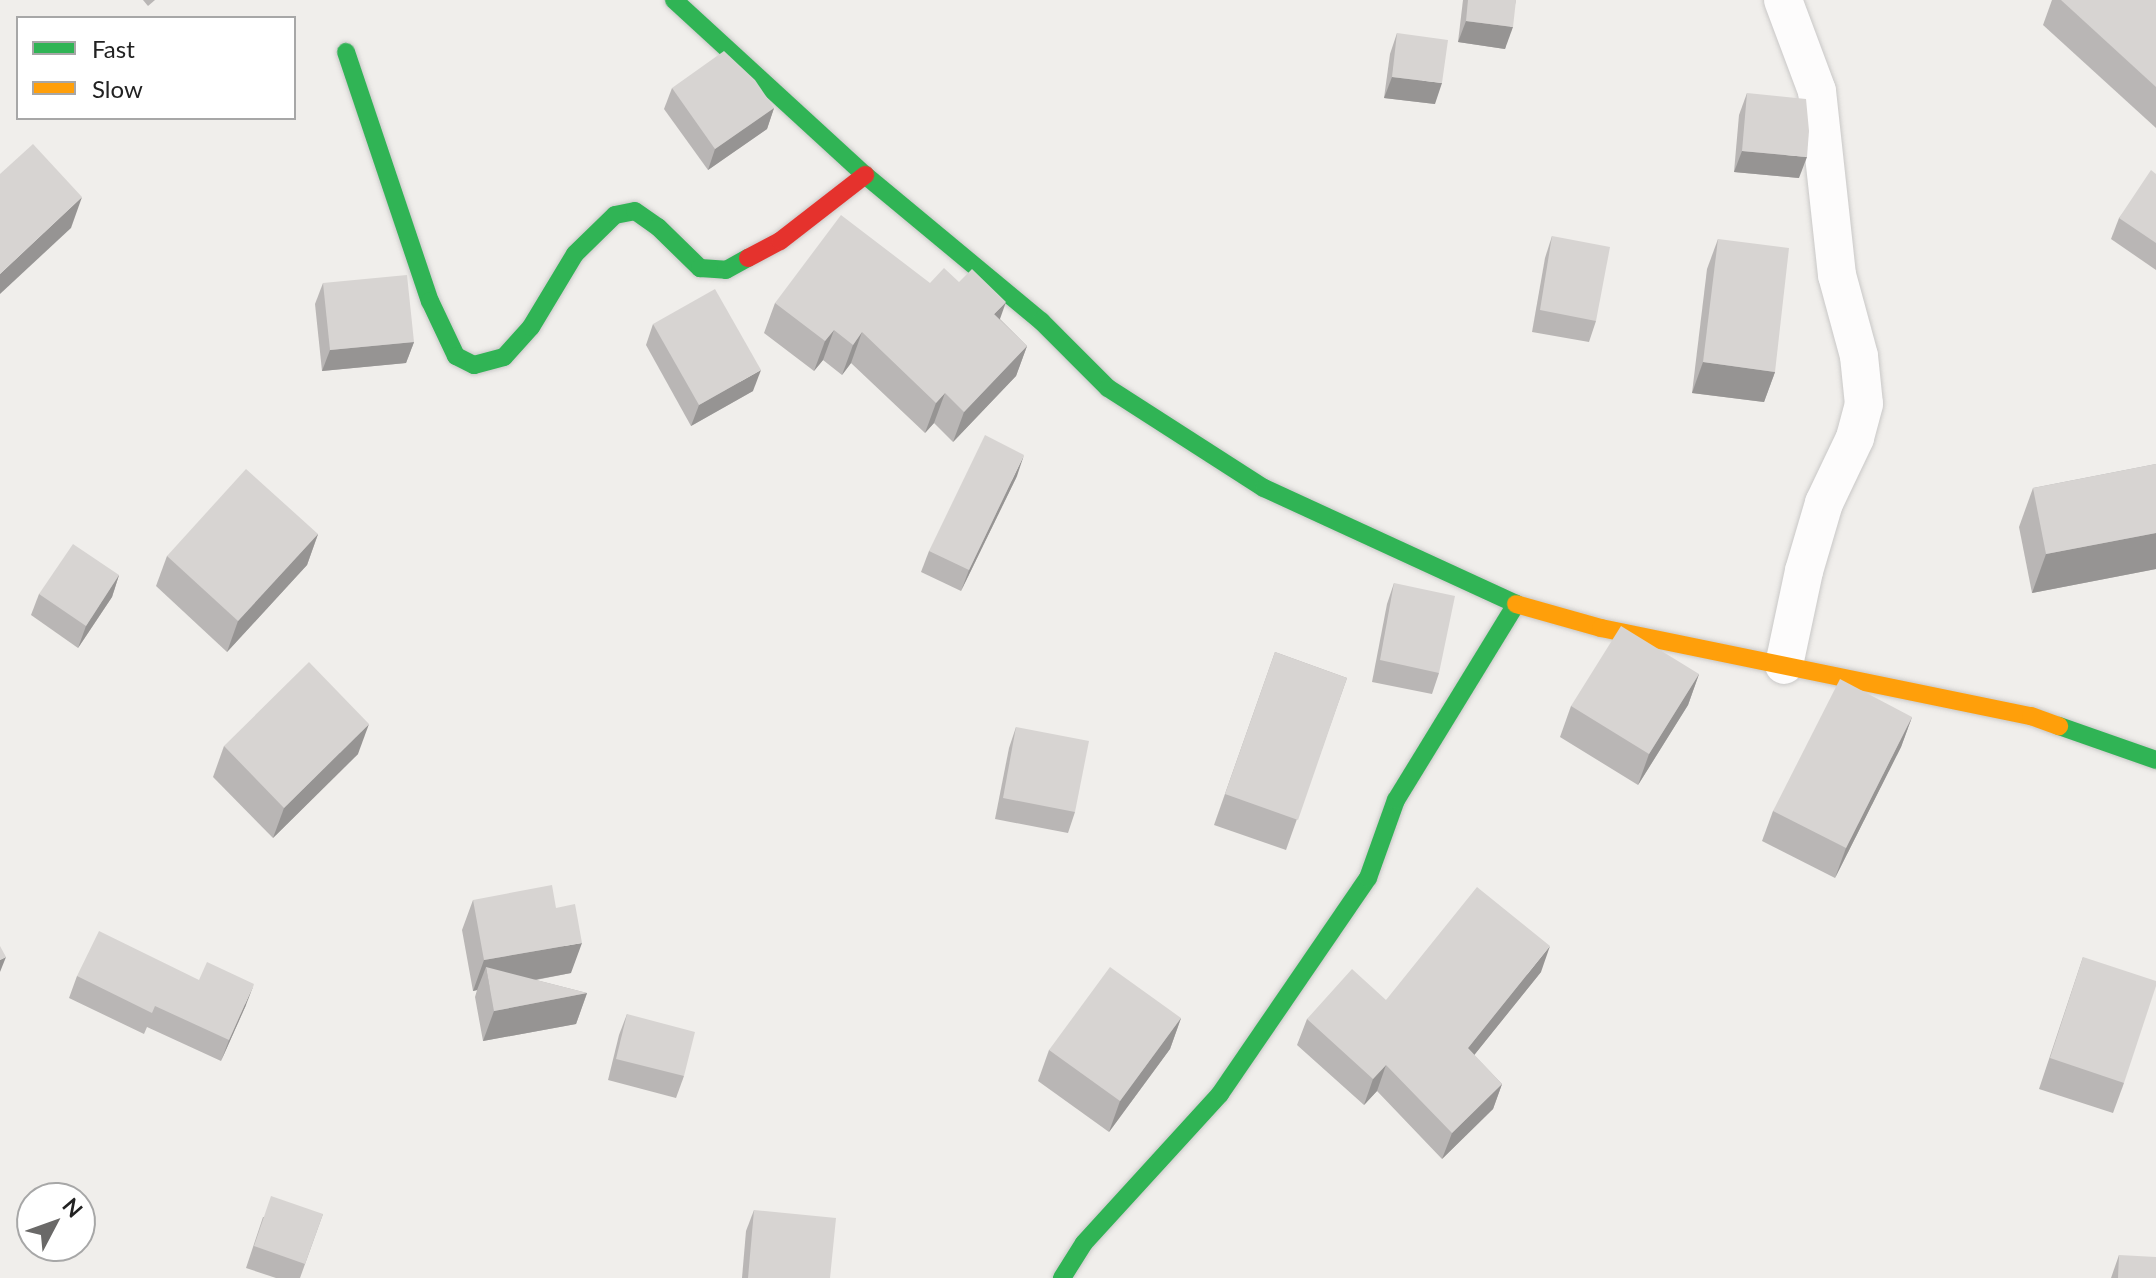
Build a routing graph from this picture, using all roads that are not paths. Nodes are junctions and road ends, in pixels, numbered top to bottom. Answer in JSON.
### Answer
{"nodes":[{"id":1,"x":674,"y":0,"type":"edge"},
{"id":2,"x":1783,"y":0,"type":"edge"},
{"id":3,"x":346,"y":52,"type":"dead end"},
{"id":4,"x":865,"y":175,"type":"junction"},
{"id":5,"x":1516,"y":604,"type":"junction"},
{"id":6,"x":1784,"y":665,"type":"junction"},
{"id":7,"x":2156,"y":760,"type":"edge"},
{"id":8,"x":1062,"y":1278,"type":"edge"}],
"edges":[{"from":1,"to":4,"type":"street"},
{"from":2,"to":6,"type":"street"},
{"from":3,"to":4,"type":"street"},
{"from":4,"to":5,"type":"street"},
{"from":5,"to":6,"type":"street"},
{"from":5,"to":8,"type":"street"},
{"from":6,"to":7,"type":"street"}]}
